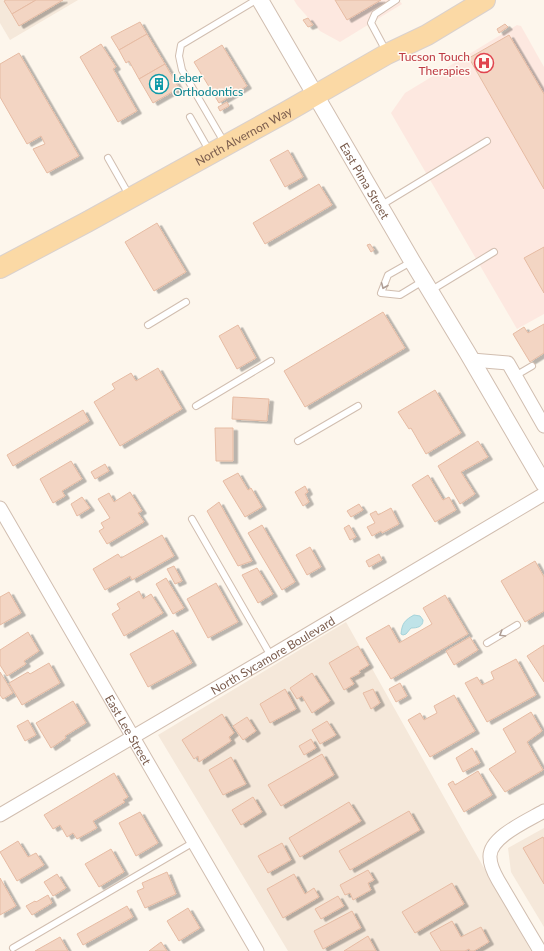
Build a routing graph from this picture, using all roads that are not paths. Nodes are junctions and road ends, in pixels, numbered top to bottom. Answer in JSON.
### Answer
{"nodes":[{"id":1,"x":256,"y":0,"type":"edge"},
{"id":2,"x":260,"y":0,"type":"edge"},
{"id":3,"x":396,"y":0,"type":"edge"},
{"id":4,"x":485,"y":0,"type":"edge"},
{"id":5,"x":387,"y":54,"type":"junction"},
{"id":6,"x":315,"y":96,"type":"junction"},
{"id":7,"x":190,"y":117,"type":"dead end"},
{"id":8,"x":487,"y":141,"type":"dead end"},
{"id":9,"x":218,"y":149,"type":"junction"},
{"id":10,"x":108,"y":158,"type":"dead end"},
{"id":11,"x":131,"y":198,"type":"junction"},
{"id":12,"x":380,"y":206,"type":"junction"},
{"id":13,"x":494,"y":252,"type":"dead end"},
{"id":14,"x":412,"y":261,"type":"junction"},
{"id":15,"x":0,"y":268,"type":"edge"},
{"id":16,"x":427,"y":286,"type":"junction"},
{"id":17,"x":186,"y":302,"type":"dead end"},
{"id":18,"x":148,"y":324,"type":"dead end"},
{"id":19,"x":472,"y":360,"type":"junction"},
{"id":20,"x":271,"y":361,"type":"dead end"},
{"id":21,"x":532,"y":366,"type":"dead end"},
{"id":22,"x":516,"y":376,"type":"junction"},
{"id":23,"x":196,"y":406,"type":"dead end"},
{"id":24,"x":358,"y":406,"type":"dead end"},
{"id":25,"x":544,"y":426,"type":"edge"},
{"id":26,"x":298,"y":441,"type":"dead end"},
{"id":27,"x":544,"y":484,"type":"edge"},
{"id":28,"x":544,"y":494,"type":"edge"},
{"id":29,"x":0,"y":508,"type":"edge"},
{"id":30,"x":192,"y":519,"type":"dead end"},
{"id":31,"x":517,"y":626,"type":"dead end"},
{"id":32,"x":487,"y":644,"type":"dead end"},
{"id":33,"x":271,"y":656,"type":"junction"},
{"id":34,"x":133,"y":737,"type":"junction"},
{"id":35,"x":544,"y":811,"type":"edge"},
{"id":36,"x":1,"y":812,"type":"edge"},
{"id":37,"x":194,"y":842,"type":"junction"},
{"id":38,"x":13,"y":948,"type":"dead end"},
{"id":39,"x":256,"y":951,"type":"edge"},
{"id":40,"x":540,"y":951,"type":"edge"}],
"edges":[{"from":1,"to":9,"type":"lane"},
{"from":2,"to":6,"type":"street","name":"East Pima Street"},
{"from":3,"to":5,"type":"lane"},
{"from":4,"to":5,"type":"main road","name":"North Alvernon Way"},
{"from":5,"to":6,"type":"main road","name":"North Alvernon Way"},
{"from":6,"to":9,"type":"main road","name":"North Alvernon Way"},
{"from":6,"to":12,"type":"street","name":"East Pima Street"},
{"from":7,"to":9,"type":"lane"},
{"from":8,"to":12,"type":"lane"},
{"from":9,"to":11,"type":"main road","name":"North Alvernon Way"},
{"from":10,"to":11,"type":"lane"},
{"from":11,"to":15,"type":"main road","name":"North Alvernon Way"},
{"from":12,"to":14,"type":"street","name":"East Pima Street"},
{"from":13,"to":16,"type":"lane"},
{"from":14,"to":16,"type":"street","name":"East Pima Street"},
{"from":14,"to":16,"type":"lane","one_way":true},
{"from":16,"to":19,"type":"street","name":"East Pima Street"},
{"from":17,"to":18,"type":"lane"},
{"from":19,"to":22,"type":"street"},
{"from":19,"to":27,"type":"street","name":"East Pima Street"},
{"from":20,"to":23,"type":"lane"},
{"from":21,"to":22,"type":"lane"},
{"from":22,"to":25,"type":"street"},
{"from":24,"to":26,"type":"lane"},
{"from":28,"to":33,"type":"street","name":"North Sycamore Boulevard"},
{"from":29,"to":34,"type":"street","name":"East Lee Street"},
{"from":30,"to":33,"type":"lane"},
{"from":31,"to":32,"type":"lane","one_way":true},
{"from":33,"to":34,"type":"street","name":"North Sycamore Boulevard"},
{"from":34,"to":36,"type":"street","name":"North Sycamore Boulevard"},
{"from":34,"to":37,"type":"street","name":"East Lee Street"},
{"from":35,"to":40,"type":"street"},
{"from":37,"to":38,"type":"lane"},
{"from":37,"to":39,"type":"street","name":"East Lee Street"}]}
